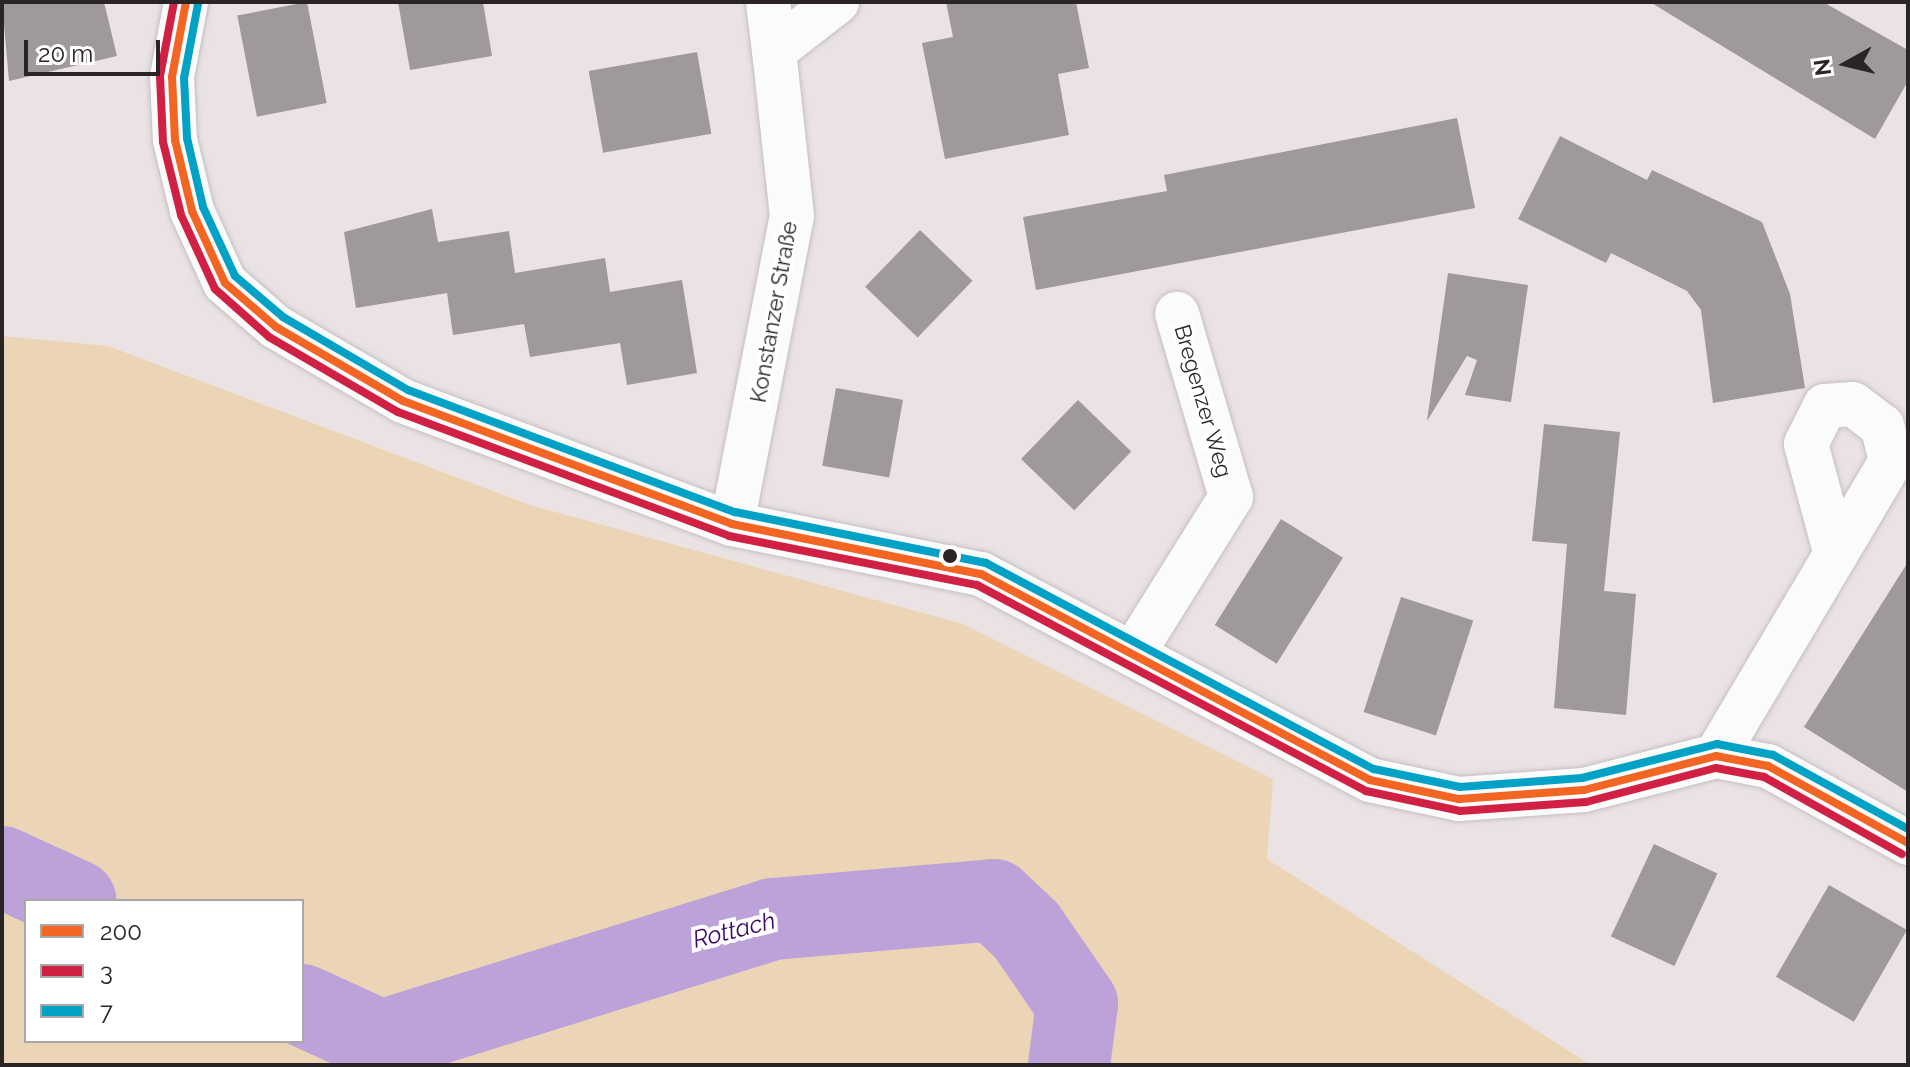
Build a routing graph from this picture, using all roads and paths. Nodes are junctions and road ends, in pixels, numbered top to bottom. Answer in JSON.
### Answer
{"nodes":[{"id":1,"x":186,"y":2,"type":"edge"},
{"id":2,"x":768,"y":2,"type":"edge"},
{"id":3,"x":837,"y":2,"type":"edge"},
{"id":4,"x":774,"y":51,"type":"junction"},
{"id":5,"x":1177,"y":314,"type":"dead end"},
{"id":6,"x":732,"y":524,"type":"junction"},
{"id":7,"x":1834,"y":548,"type":"dead end"},
{"id":8,"x":1134,"y":652,"type":"junction"},
{"id":9,"x":1716,"y":756,"type":"junction"},
{"id":10,"x":1908,"y":843,"type":"edge"}],
"edges":[{"from":1,"to":6,"type":"street"},
{"from":2,"to":4,"type":"street","name":"Konstanzer Straße"},
{"from":3,"to":4,"type":"street"},
{"from":4,"to":6,"type":"street","name":"Konstanzer Straße"},
{"from":5,"to":8,"type":"street","name":"Bregenzer Weg"},
{"from":6,"to":8,"type":"street"},
{"from":7,"to":9,"type":"street"},
{"from":8,"to":9,"type":"street"},
{"from":9,"to":10,"type":"street"}]}
